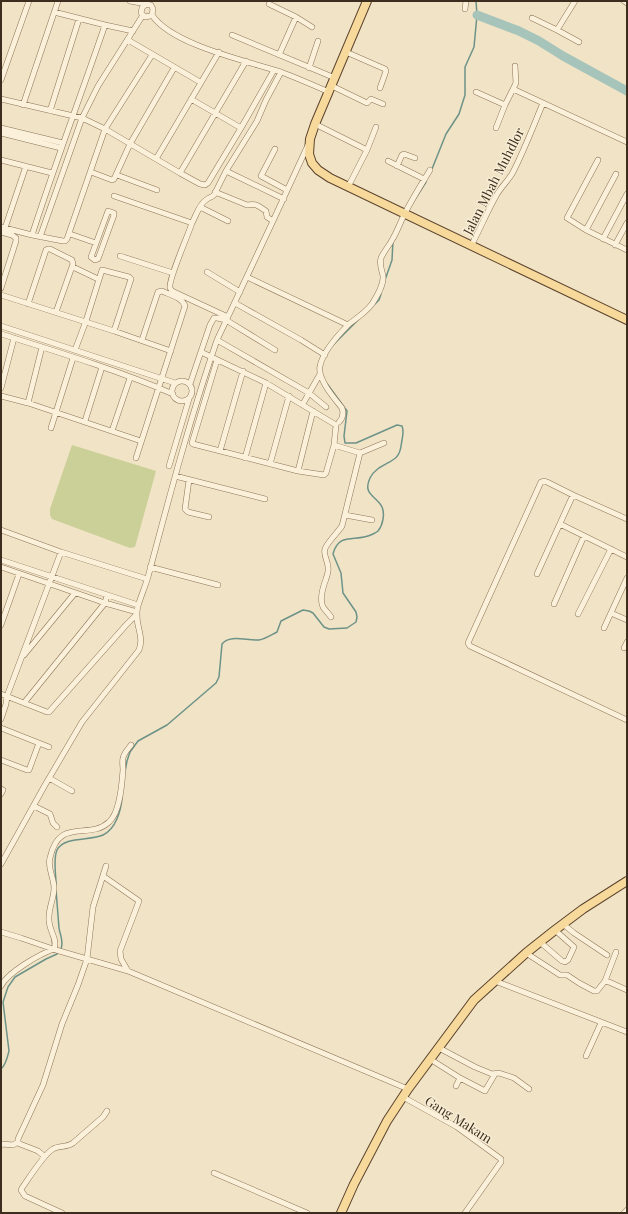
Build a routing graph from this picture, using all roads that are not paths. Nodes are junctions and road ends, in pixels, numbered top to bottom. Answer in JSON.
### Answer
{"nodes":[{"id":1,"x":29,"y":1,"type":"edge"},
{"id":2,"x":58,"y":1,"type":"edge"},
{"id":3,"x":130,"y":1,"type":"edge"},
{"id":4,"x":367,"y":1,"type":"edge"},
{"id":5,"x":466,"y":1,"type":"edge"},
{"id":6,"x":574,"y":1,"type":"edge"},
{"id":7,"x":624,"y":1,"type":"edge"},
{"id":8,"x":148,"y":3,"type":"edge"},
{"id":9,"x":627,"y":3,"type":"edge"},
{"id":10,"x":269,"y":4,"type":"dead end"},
{"id":11,"x":465,"y":9,"type":"dead end"},
{"id":12,"x":54,"y":12,"type":"junction"},
{"id":13,"x":152,"y":14,"type":"junction"},
{"id":14,"x":143,"y":15,"type":"junction"},
{"id":15,"x":296,"y":17,"type":"junction"},
{"id":16,"x":532,"y":18,"type":"dead end"},
{"id":17,"x":79,"y":19,"type":"junction"},
{"id":18,"x":105,"y":25,"type":"junction"},
{"id":19,"x":312,"y":28,"type":"dead end"},
{"id":20,"x":557,"y":30,"type":"junction"},
{"id":21,"x":133,"y":31,"type":"junction"},
{"id":22,"x":232,"y":35,"type":"dead end"},
{"id":23,"x":128,"y":40,"type":"junction"},
{"id":24,"x":318,"y":41,"type":"dead end"},
{"id":25,"x":579,"y":42,"type":"dead end"},
{"id":26,"x":218,"y":52,"type":"junction"},
{"id":27,"x":346,"y":52,"type":"junction"},
{"id":28,"x":152,"y":55,"type":"junction"},
{"id":29,"x":279,"y":55,"type":"junction"},
{"id":30,"x":246,"y":62,"type":"junction"},
{"id":31,"x":515,"y":66,"type":"dead end"},
{"id":32,"x":174,"y":68,"type":"junction"},
{"id":33,"x":309,"y":68,"type":"junction"},
{"id":34,"x":274,"y":70,"type":"junction"},
{"id":35,"x":281,"y":72,"type":"junction"},
{"id":36,"x":1,"y":80,"type":"edge"},
{"id":37,"x":200,"y":82,"type":"junction"},
{"id":38,"x":332,"y":85,"type":"junction"},
{"id":39,"x":380,"y":88,"type":"dead end"},
{"id":40,"x":513,"y":89,"type":"junction"},
{"id":41,"x":476,"y":92,"type":"dead end"},
{"id":42,"x":1,"y":99,"type":"edge"},
{"id":43,"x":191,"y":99,"type":"junction"},
{"id":44,"x":543,"y":103,"type":"junction"},
{"id":45,"x":383,"y":104,"type":"dead end"},
{"id":46,"x":505,"y":104,"type":"junction"},
{"id":47,"x":23,"y":105,"type":"junction"},
{"id":48,"x":50,"y":111,"type":"junction"},
{"id":49,"x":215,"y":113,"type":"junction"},
{"id":50,"x":74,"y":115,"type":"junction"},
{"id":51,"x":82,"y":118,"type":"junction"},
{"id":52,"x":315,"y":124,"type":"junction"},
{"id":53,"x":376,"y":126,"type":"dead end"},
{"id":54,"x":1,"y":128,"type":"edge"},
{"id":55,"x":241,"y":128,"type":"junction"},
{"id":56,"x":496,"y":128,"type":"dead end"},
{"id":57,"x":105,"y":129,"type":"junction"},
{"id":58,"x":8,"y":132,"type":"junction"},
{"id":59,"x":1,"y":133,"type":"edge"},
{"id":60,"x":310,"y":139,"type":"junction"},
{"id":61,"x":627,"y":142,"type":"edge"},
{"id":62,"x":130,"y":144,"type":"junction"},
{"id":63,"x":62,"y":145,"type":"junction"},
{"id":64,"x":275,"y":149,"type":"dead end"},
{"id":65,"x":367,"y":150,"type":"junction"},
{"id":66,"x":415,"y":158,"type":"dead end"},
{"id":67,"x":156,"y":159,"type":"junction"},
{"id":68,"x":1,"y":160,"type":"edge"},
{"id":69,"x":598,"y":160,"type":"dead end"},
{"id":70,"x":388,"y":161,"type":"dead end"},
{"id":71,"x":26,"y":166,"type":"junction"},
{"id":72,"x":397,"y":166,"type":"junction"},
{"id":73,"x":430,"y":170,"type":"dead end"},
{"id":74,"x":226,"y":171,"type":"junction"},
{"id":75,"x":91,"y":172,"type":"junction"},
{"id":76,"x":52,"y":173,"type":"junction"},
{"id":77,"x":180,"y":174,"type":"junction"},
{"id":78,"x":616,"y":174,"type":"dead end"},
{"id":79,"x":117,"y":175,"type":"junction"},
{"id":80,"x":424,"y":179,"type":"junction"},
{"id":81,"x":348,"y":187,"type":"junction"},
{"id":82,"x":157,"y":190,"type":"dead end"},
{"id":83,"x":287,"y":190,"type":"junction"},
{"id":84,"x":215,"y":192,"type":"junction"},
{"id":85,"x":627,"y":194,"type":"edge"},
{"id":86,"x":114,"y":196,"type":"dead end"},
{"id":87,"x":284,"y":199,"type":"junction"},
{"id":88,"x":200,"y":207,"type":"junction"},
{"id":89,"x":407,"y":216,"type":"junction"},
{"id":90,"x":228,"y":221,"type":"dead end"},
{"id":91,"x":273,"y":221,"type":"junction"},
{"id":92,"x":192,"y":223,"type":"junction"},
{"id":93,"x":627,"y":223,"type":"edge"},
{"id":94,"x":2,"y":229,"type":"edge"},
{"id":95,"x":586,"y":230,"type":"junction"},
{"id":96,"x":70,"y":234,"type":"junction"},
{"id":97,"x":32,"y":235,"type":"junction"},
{"id":98,"x":40,"y":236,"type":"junction"},
{"id":99,"x":603,"y":239,"type":"junction"},
{"id":100,"x":96,"y":243,"type":"junction"},
{"id":101,"x":615,"y":244,"type":"junction"},
{"id":102,"x":472,"y":246,"type":"junction"},
{"id":103,"x":627,"y":250,"type":"edge"},
{"id":104,"x":120,"y":256,"type":"dead end"},
{"id":105,"x":73,"y":268,"type":"junction"},
{"id":106,"x":207,"y":272,"type":"dead end"},
{"id":107,"x":173,"y":273,"type":"junction"},
{"id":108,"x":247,"y":277,"type":"junction"},
{"id":109,"x":98,"y":279,"type":"junction"},
{"id":110,"x":1,"y":288,"type":"edge"},
{"id":111,"x":240,"y":292,"type":"junction"},
{"id":112,"x":1,"y":295,"type":"edge"},
{"id":113,"x":235,"y":303,"type":"junction"},
{"id":114,"x":28,"y":304,"type":"junction"},
{"id":115,"x":56,"y":312,"type":"junction"},
{"id":116,"x":227,"y":319,"type":"junction"},
{"id":117,"x":627,"y":320,"type":"edge"},
{"id":118,"x":86,"y":321,"type":"junction"},
{"id":119,"x":348,"y":325,"type":"junction"},
{"id":120,"x":1,"y":326,"type":"edge"},
{"id":121,"x":114,"y":331,"type":"junction"},
{"id":122,"x":1,"y":334,"type":"edge"},
{"id":123,"x":14,"y":338,"type":"junction"},
{"id":124,"x":142,"y":340,"type":"junction"},
{"id":125,"x":217,"y":340,"type":"junction"},
{"id":126,"x":60,"y":345,"type":"junction"},
{"id":127,"x":42,"y":348,"type":"junction"},
{"id":128,"x":75,"y":350,"type":"junction"},
{"id":129,"x":275,"y":350,"type":"dead end"},
{"id":130,"x":171,"y":351,"type":"junction"},
{"id":131,"x":201,"y":352,"type":"junction"},
{"id":132,"x":58,"y":353,"type":"junction"},
{"id":133,"x":325,"y":355,"type":"junction"},
{"id":134,"x":211,"y":356,"type":"junction"},
{"id":135,"x":73,"y":358,"type":"junction"},
{"id":136,"x":217,"y":360,"type":"junction"},
{"id":137,"x":102,"y":367,"type":"junction"},
{"id":138,"x":243,"y":371,"type":"junction"},
{"id":139,"x":320,"y":374,"type":"junction"},
{"id":140,"x":130,"y":378,"type":"junction"},
{"id":141,"x":161,"y":379,"type":"junction"},
{"id":142,"x":175,"y":383,"type":"junction"},
{"id":143,"x":266,"y":383,"type":"junction"},
{"id":144,"x":190,"y":384,"type":"junction"},
{"id":145,"x":1,"y":388,"type":"edge"},
{"id":146,"x":158,"y":388,"type":"junction"},
{"id":147,"x":309,"y":393,"type":"junction"},
{"id":148,"x":173,"y":394,"type":"junction"},
{"id":149,"x":1,"y":396,"type":"edge"},
{"id":150,"x":191,"y":396,"type":"junction"},
{"id":151,"x":289,"y":396,"type":"junction"},
{"id":152,"x":198,"y":397,"type":"junction"},
{"id":153,"x":28,"y":402,"type":"junction"},
{"id":154,"x":304,"y":402,"type":"dead end"},
{"id":155,"x":326,"y":407,"type":"dead end"},
{"id":156,"x":313,"y":411,"type":"junction"},
{"id":157,"x":56,"y":412,"type":"junction"},
{"id":158,"x":85,"y":421,"type":"junction"},
{"id":159,"x":338,"y":422,"type":"dead end"},
{"id":160,"x":51,"y":428,"type":"dead end"},
{"id":161,"x":112,"y":430,"type":"junction"},
{"id":162,"x":141,"y":441,"type":"junction"},
{"id":163,"x":384,"y":443,"type":"dead end"},
{"id":164,"x":334,"y":445,"type":"junction"},
{"id":165,"x":220,"y":451,"type":"junction"},
{"id":166,"x":360,"y":453,"type":"junction"},
{"id":167,"x":136,"y":458,"type":"dead end"},
{"id":168,"x":171,"y":458,"type":"junction"},
{"id":169,"x":245,"y":458,"type":"junction"},
{"id":170,"x":180,"y":460,"type":"junction"},
{"id":171,"x":270,"y":464,"type":"junction"},
{"id":172,"x":169,"y":466,"type":"dead end"},
{"id":173,"x":298,"y":471,"type":"junction"},
{"id":174,"x":175,"y":476,"type":"junction"},
{"id":175,"x":189,"y":480,"type":"junction"},
{"id":176,"x":573,"y":495,"type":"junction"},
{"id":177,"x":265,"y":499,"type":"dead end"},
{"id":178,"x":345,"y":515,"type":"junction"},
{"id":179,"x":209,"y":518,"type":"dead end"},
{"id":180,"x":627,"y":519,"type":"edge"},
{"id":181,"x":372,"y":520,"type":"dead end"},
{"id":182,"x":560,"y":524,"type":"junction"},
{"id":183,"x":1,"y":530,"type":"edge"},
{"id":184,"x":584,"y":536,"type":"junction"},
{"id":185,"x":611,"y":549,"type":"junction"},
{"id":186,"x":60,"y":552,"type":"junction"},
{"id":187,"x":627,"y":557,"type":"edge"},
{"id":188,"x":1,"y":560,"type":"edge"},
{"id":189,"x":1,"y":567,"type":"edge"},
{"id":190,"x":150,"y":567,"type":"junction"},
{"id":191,"x":19,"y":574,"type":"junction"},
{"id":192,"x":537,"y":574,"type":"dead end"},
{"id":193,"x":52,"y":577,"type":"junction"},
{"id":194,"x":627,"y":578,"type":"edge"},
{"id":195,"x":147,"y":579,"type":"junction"},
{"id":196,"x":49,"y":584,"type":"junction"},
{"id":197,"x":218,"y":584,"type":"dead end"},
{"id":198,"x":76,"y":593,"type":"junction"},
{"id":199,"x":107,"y":595,"type":"junction"},
{"id":200,"x":105,"y":603,"type":"junction"},
{"id":201,"x":554,"y":604,"type":"dead end"},
{"id":202,"x":138,"y":605,"type":"junction"},
{"id":203,"x":137,"y":613,"type":"junction"},
{"id":204,"x":611,"y":613,"type":"junction"},
{"id":205,"x":578,"y":614,"type":"dead end"},
{"id":206,"x":331,"y":617,"type":"dead end"},
{"id":207,"x":627,"y":620,"type":"edge"},
{"id":208,"x":1,"y":625,"type":"edge"},
{"id":209,"x":604,"y":628,"type":"dead end"},
{"id":210,"x":627,"y":642,"type":"edge"},
{"id":211,"x":624,"y":648,"type":"dead end"},
{"id":212,"x":21,"y":659,"type":"junction"},
{"id":213,"x":1,"y":694,"type":"edge"},
{"id":214,"x":7,"y":696,"type":"junction"},
{"id":215,"x":1,"y":702,"type":"edge"},
{"id":216,"x":24,"y":703,"type":"junction"},
{"id":217,"x":626,"y":717,"type":"edge"},
{"id":218,"x":1,"y":719,"type":"edge"},
{"id":219,"x":1,"y":728,"type":"edge"},
{"id":220,"x":39,"y":743,"type":"junction"},
{"id":221,"x":131,"y":745,"type":"dead end"},
{"id":222,"x":49,"y":747,"type":"dead end"},
{"id":223,"x":1,"y":760,"type":"edge"},
{"id":224,"x":49,"y":778,"type":"junction"},
{"id":225,"x":1,"y":789,"type":"edge"},
{"id":226,"x":72,"y":791,"type":"dead end"},
{"id":227,"x":1,"y":794,"type":"edge"},
{"id":228,"x":34,"y":806,"type":"junction"},
{"id":229,"x":57,"y":827,"type":"dead end"},
{"id":230,"x":1,"y":864,"type":"edge"},
{"id":231,"x":106,"y":866,"type":"dead end"},
{"id":232,"x":103,"y":876,"type":"junction"},
{"id":233,"x":627,"y":881,"type":"edge"},
{"id":234,"x":563,"y":924,"type":"junction"},
{"id":235,"x":555,"y":930,"type":"junction"},
{"id":236,"x":1,"y":932,"type":"edge"},
{"id":237,"x":540,"y":942,"type":"junction"},
{"id":238,"x":55,"y":950,"type":"junction"},
{"id":239,"x":616,"y":952,"type":"dead end"},
{"id":240,"x":526,"y":953,"type":"junction"},
{"id":241,"x":607,"y":955,"type":"dead end"},
{"id":242,"x":87,"y":959,"type":"junction"},
{"id":243,"x":128,"y":971,"type":"junction"},
{"id":244,"x":494,"y":981,"type":"junction"},
{"id":245,"x":604,"y":981,"type":"junction"},
{"id":246,"x":1,"y":986,"type":"edge"},
{"id":247,"x":627,"y":990,"type":"edge"},
{"id":248,"x":601,"y":1023,"type":"junction"},
{"id":249,"x":627,"y":1032,"type":"edge"},
{"id":250,"x":439,"y":1048,"type":"junction"},
{"id":251,"x":586,"y":1056,"type":"dead end"},
{"id":252,"x":430,"y":1059,"type":"junction"},
{"id":253,"x":495,"y":1074,"type":"junction"},
{"id":254,"x":460,"y":1078,"type":"junction"},
{"id":255,"x":456,"y":1086,"type":"dead end"},
{"id":256,"x":408,"y":1089,"type":"junction"},
{"id":257,"x":529,"y":1089,"type":"dead end"},
{"id":258,"x":403,"y":1097,"type":"junction"},
{"id":259,"x":107,"y":1111,"type":"dead end"},
{"id":260,"x":18,"y":1142,"type":"junction"},
{"id":261,"x":1,"y":1145,"type":"edge"},
{"id":262,"x":44,"y":1156,"type":"junction"},
{"id":263,"x":214,"y":1173,"type":"dead end"},
{"id":264,"x":627,"y":1210,"type":"edge"},
{"id":265,"x":62,"y":1213,"type":"edge"},
{"id":266,"x":307,"y":1213,"type":"edge"},
{"id":267,"x":341,"y":1213,"type":"edge"},
{"id":268,"x":465,"y":1213,"type":"edge"},
{"id":269,"x":624,"y":1213,"type":"edge"}],
"edges":[{"from":1,"to":36,"type":"street"},
{"from":2,"to":12,"type":"street"},
{"from":3,"to":8,"type":"street"},
{"from":4,"to":27,"type":"main road"},
{"from":5,"to":11,"type":"street"},
{"from":6,"to":20,"type":"street"},
{"from":7,"to":9,"type":"street"},
{"from":8,"to":13,"type":"street"},
{"from":8,"to":14,"type":"street"},
{"from":10,"to":15,"type":"street"},
{"from":12,"to":17,"type":"street"},
{"from":12,"to":47,"type":"street"},
{"from":13,"to":14,"type":"street"},
{"from":13,"to":26,"type":"street"},
{"from":14,"to":21,"type":"street"},
{"from":15,"to":19,"type":"street"},
{"from":15,"to":29,"type":"street"},
{"from":16,"to":20,"type":"street"},
{"from":17,"to":18,"type":"street"},
{"from":17,"to":48,"type":"street"},
{"from":18,"to":21,"type":"street"},
{"from":18,"to":50,"type":"street"},
{"from":20,"to":25,"type":"street"},
{"from":21,"to":23,"type":"street"},
{"from":22,"to":29,"type":"street"},
{"from":23,"to":28,"type":"street"},
{"from":23,"to":51,"type":"street"},
{"from":24,"to":33,"type":"street"},
{"from":26,"to":30,"type":"street"},
{"from":26,"to":37,"type":"street"},
{"from":27,"to":38,"type":"main road"},
{"from":27,"to":39,"type":"street"},
{"from":28,"to":32,"type":"street"},
{"from":28,"to":57,"type":"street"},
{"from":29,"to":33,"type":"street"},
{"from":30,"to":34,"type":"street"},
{"from":30,"to":49,"type":"street"},
{"from":31,"to":40,"type":"street"},
{"from":32,"to":37,"type":"street"},
{"from":32,"to":62,"type":"street"},
{"from":33,"to":38,"type":"street"},
{"from":34,"to":35,"type":"street"},
{"from":34,"to":55,"type":"street"},
{"from":35,"to":38,"type":"street"},
{"from":35,"to":74,"type":"street"},
{"from":37,"to":43,"type":"street"},
{"from":38,"to":45,"type":"street"},
{"from":38,"to":52,"type":"main road"},
{"from":40,"to":44,"type":"street"},
{"from":40,"to":46,"type":"street"},
{"from":41,"to":46,"type":"street"},
{"from":42,"to":47,"type":"street"},
{"from":43,"to":49,"type":"street"},
{"from":43,"to":67,"type":"street"},
{"from":44,"to":61,"type":"street"},
{"from":44,"to":102,"type":"street","name":"Jalan Mbah Muhdlor"},
{"from":46,"to":56,"type":"street"},
{"from":47,"to":48,"type":"street"},
{"from":48,"to":50,"type":"street"},
{"from":49,"to":55,"type":"street"},
{"from":49,"to":77,"type":"street"},
{"from":50,"to":51,"type":"street"},
{"from":50,"to":63,"type":"street"},
{"from":51,"to":57,"type":"street"},
{"from":51,"to":98,"type":"street"},
{"from":52,"to":60,"type":"main road"},
{"from":52,"to":65,"type":"street"},
{"from":53,"to":65,"type":"street"},
{"from":54,"to":58,"type":"street"},
{"from":55,"to":77,"type":"street"},
{"from":57,"to":62,"type":"street"},
{"from":57,"to":75,"type":"street"},
{"from":58,"to":59,"type":"street"},
{"from":58,"to":63,"type":"street"},
{"from":60,"to":81,"type":"main road"},
{"from":60,"to":83,"type":"street"},
{"from":62,"to":67,"type":"street"},
{"from":62,"to":79,"type":"street"},
{"from":63,"to":76,"type":"street"},
{"from":64,"to":83,"type":"street"},
{"from":65,"to":81,"type":"street"},
{"from":66,"to":72,"type":"street"},
{"from":67,"to":77,"type":"street"},
{"from":68,"to":71,"type":"street"},
{"from":69,"to":95,"type":"street"},
{"from":70,"to":72,"type":"street"},
{"from":71,"to":76,"type":"street"},
{"from":71,"to":94,"type":"street"},
{"from":72,"to":80,"type":"street"},
{"from":73,"to":80,"type":"street"},
{"from":74,"to":84,"type":"street"},
{"from":74,"to":87,"type":"street"},
{"from":75,"to":79,"type":"street"},
{"from":75,"to":96,"type":"street"},
{"from":76,"to":97,"type":"street"},
{"from":78,"to":95,"type":"street"},
{"from":79,"to":82,"type":"street"},
{"from":80,"to":89,"type":"street"},
{"from":81,"to":89,"type":"main road"},
{"from":83,"to":87,"type":"street"},
{"from":84,"to":88,"type":"street"},
{"from":84,"to":91,"type":"street"},
{"from":85,"to":99,"type":"street"},
{"from":86,"to":92,"type":"street"},
{"from":87,"to":91,"type":"street"},
{"from":88,"to":90,"type":"street"},
{"from":88,"to":92,"type":"street"},
{"from":89,"to":102,"type":"main road"},
{"from":89,"to":119,"type":"street"},
{"from":91,"to":108,"type":"street"},
{"from":92,"to":107,"type":"street"},
{"from":93,"to":101,"type":"street"},
{"from":94,"to":97,"type":"street"},
{"from":94,"to":110,"type":"street"},
{"from":95,"to":99,"type":"street"},
{"from":96,"to":98,"type":"street"},
{"from":96,"to":100,"type":"street"},
{"from":97,"to":98,"type":"street"},
{"from":99,"to":101,"type":"street"},
{"from":100,"to":100,"type":"street"},
{"from":101,"to":103,"type":"street"},
{"from":102,"to":117,"type":"main road"},
{"from":104,"to":107,"type":"street"},
{"from":105,"to":109,"type":"street"},
{"from":105,"to":114,"type":"street"},
{"from":105,"to":115,"type":"street"},
{"from":106,"to":111,"type":"street"},
{"from":107,"to":116,"type":"street"},
{"from":108,"to":111,"type":"street"},
{"from":108,"to":119,"type":"street"},
{"from":109,"to":118,"type":"street"},
{"from":109,"to":121,"type":"street"},
{"from":111,"to":113,"type":"street"},
{"from":112,"to":114,"type":"street"},
{"from":113,"to":116,"type":"street"},
{"from":113,"to":133,"type":"street"},
{"from":114,"to":115,"type":"street"},
{"from":115,"to":118,"type":"street"},
{"from":116,"to":125,"type":"street"},
{"from":116,"to":129,"type":"street"},
{"from":116,"to":131,"type":"street"},
{"from":118,"to":121,"type":"street"},
{"from":118,"to":128,"type":"street"},
{"from":119,"to":133,"type":"street"},
{"from":120,"to":126,"type":"street"},
{"from":121,"to":124,"type":"street"},
{"from":122,"to":123,"type":"street"},
{"from":123,"to":127,"type":"street"},
{"from":123,"to":145,"type":"street"},
{"from":124,"to":130,"type":"street"},
{"from":124,"to":130,"type":"street"},
{"from":125,"to":134,"type":"street"},
{"from":125,"to":147,"type":"street"},
{"from":126,"to":128,"type":"street"},
{"from":126,"to":132,"type":"street"},
{"from":127,"to":132,"type":"street"},
{"from":127,"to":153,"type":"street"},
{"from":128,"to":141,"type":"street"},
{"from":130,"to":141,"type":"street"},
{"from":131,"to":134,"type":"street"},
{"from":131,"to":144,"type":"street"},
{"from":132,"to":135,"type":"street"},
{"from":133,"to":139,"type":"street"},
{"from":134,"to":136,"type":"street"},
{"from":134,"to":152,"type":"street"},
{"from":135,"to":137,"type":"street"},
{"from":135,"to":157,"type":"street"},
{"from":136,"to":138,"type":"street"},
{"from":136,"to":165,"type":"street"},
{"from":137,"to":140,"type":"street"},
{"from":137,"to":158,"type":"street"},
{"from":138,"to":143,"type":"street"},
{"from":138,"to":165,"type":"street"},
{"from":139,"to":147,"type":"street"},
{"from":139,"to":159,"type":"street"},
{"from":140,"to":146,"type":"street"},
{"from":140,"to":161,"type":"street"},
{"from":141,"to":142,"type":"street"},
{"from":141,"to":146,"type":"street"},
{"from":142,"to":144,"type":"street"},
{"from":142,"to":148,"type":"street"},
{"from":143,"to":151,"type":"street"},
{"from":143,"to":169,"type":"street"},
{"from":144,"to":150,"type":"street"},
{"from":146,"to":148,"type":"street"},
{"from":146,"to":162,"type":"street"},
{"from":147,"to":154,"type":"street"},
{"from":147,"to":155,"type":"street"},
{"from":148,"to":150,"type":"street"},
{"from":149,"to":153,"type":"street"},
{"from":150,"to":152,"type":"street"},
{"from":150,"to":168,"type":"street"},
{"from":151,"to":156,"type":"street"},
{"from":151,"to":171,"type":"street"},
{"from":152,"to":170,"type":"street"},
{"from":153,"to":157,"type":"street"},
{"from":156,"to":164,"type":"street"},
{"from":156,"to":173,"type":"street"},
{"from":157,"to":158,"type":"street"},
{"from":157,"to":160,"type":"street"},
{"from":158,"to":161,"type":"street"},
{"from":161,"to":162,"type":"street"},
{"from":162,"to":167,"type":"street"},
{"from":163,"to":166,"type":"street"},
{"from":164,"to":166,"type":"street"},
{"from":164,"to":173,"type":"street"},
{"from":165,"to":169,"type":"street"},
{"from":166,"to":178,"type":"street"},
{"from":168,"to":170,"type":"street"},
{"from":168,"to":172,"type":"street"},
{"from":169,"to":171,"type":"street"},
{"from":170,"to":174,"type":"street"},
{"from":171,"to":173,"type":"street"},
{"from":174,"to":175,"type":"street"},
{"from":174,"to":190,"type":"street"},
{"from":175,"to":177,"type":"street"},
{"from":175,"to":179,"type":"street"},
{"from":176,"to":180,"type":"street"},
{"from":176,"to":182,"type":"street"},
{"from":176,"to":217,"type":"street"},
{"from":178,"to":181,"type":"street"},
{"from":178,"to":206,"type":"street"},
{"from":182,"to":184,"type":"street"},
{"from":182,"to":192,"type":"street"},
{"from":183,"to":186,"type":"street"},
{"from":184,"to":185,"type":"street"},
{"from":184,"to":201,"type":"street"},
{"from":185,"to":187,"type":"street"},
{"from":185,"to":205,"type":"street"},
{"from":186,"to":193,"type":"street"},
{"from":186,"to":195,"type":"street"},
{"from":188,"to":193,"type":"street"},
{"from":189,"to":191,"type":"street"},
{"from":190,"to":195,"type":"street"},
{"from":190,"to":197,"type":"street"},
{"from":191,"to":196,"type":"street"},
{"from":191,"to":208,"type":"street"},
{"from":193,"to":196,"type":"street"},
{"from":193,"to":199,"type":"street"},
{"from":194,"to":204,"type":"street"},
{"from":195,"to":202,"type":"street"},
{"from":196,"to":198,"type":"street"},
{"from":196,"to":212,"type":"street"},
{"from":198,"to":200,"type":"street"},
{"from":198,"to":212,"type":"street"},
{"from":199,"to":200,"type":"street"},
{"from":199,"to":202,"type":"street"},
{"from":200,"to":203,"type":"street"},
{"from":200,"to":216,"type":"street"},
{"from":202,"to":203,"type":"street"},
{"from":203,"to":216,"type":"street"},
{"from":203,"to":224,"type":"street"},
{"from":204,"to":207,"type":"street"},
{"from":204,"to":209,"type":"street"},
{"from":210,"to":211,"type":"street"},
{"from":212,"to":214,"type":"street"},
{"from":213,"to":214,"type":"street"},
{"from":214,"to":215,"type":"street"},
{"from":214,"to":216,"type":"street"},
{"from":214,"to":218,"type":"street"},
{"from":219,"to":220,"type":"street"},
{"from":220,"to":222,"type":"street"},
{"from":220,"to":223,"type":"street"},
{"from":221,"to":238,"type":"street"},
{"from":224,"to":226,"type":"street"},
{"from":224,"to":228,"type":"street"},
{"from":225,"to":227,"type":"street"},
{"from":228,"to":229,"type":"street"},
{"from":228,"to":230,"type":"street"},
{"from":231,"to":232,"type":"street"},
{"from":232,"to":242,"type":"street"},
{"from":232,"to":243,"type":"street"},
{"from":233,"to":234,"type":"main road"},
{"from":234,"to":235,"type":"main road"},
{"from":234,"to":241,"type":"street"},
{"from":235,"to":237,"type":"main road"},
{"from":235,"to":237,"type":"street"},
{"from":236,"to":238,"type":"street"},
{"from":237,"to":240,"type":"main road"},
{"from":238,"to":242,"type":"street"},
{"from":238,"to":246,"type":"street"},
{"from":239,"to":245,"type":"street"},
{"from":240,"to":244,"type":"main road"},
{"from":240,"to":245,"type":"street"},
{"from":242,"to":243,"type":"street"},
{"from":242,"to":260,"type":"street"},
{"from":243,"to":256,"type":"street"},
{"from":244,"to":248,"type":"street"},
{"from":244,"to":250,"type":"main road"},
{"from":245,"to":247,"type":"street"},
{"from":248,"to":249,"type":"street"},
{"from":248,"to":251,"type":"street"},
{"from":250,"to":252,"type":"main road"},
{"from":250,"to":253,"type":"street"},
{"from":252,"to":254,"type":"street"},
{"from":252,"to":256,"type":"main road"},
{"from":253,"to":254,"type":"street"},
{"from":253,"to":257,"type":"street"},
{"from":254,"to":255,"type":"street"},
{"from":256,"to":258,"type":"main road"},
{"from":258,"to":267,"type":"main road"},
{"from":258,"to":268,"type":"street","name":"Gang Makam"},
{"from":259,"to":262,"type":"street"},
{"from":260,"to":261,"type":"street"},
{"from":260,"to":262,"type":"street"},
{"from":262,"to":265,"type":"street"},
{"from":263,"to":266,"type":"street"},
{"from":264,"to":269,"type":"street"}]}
